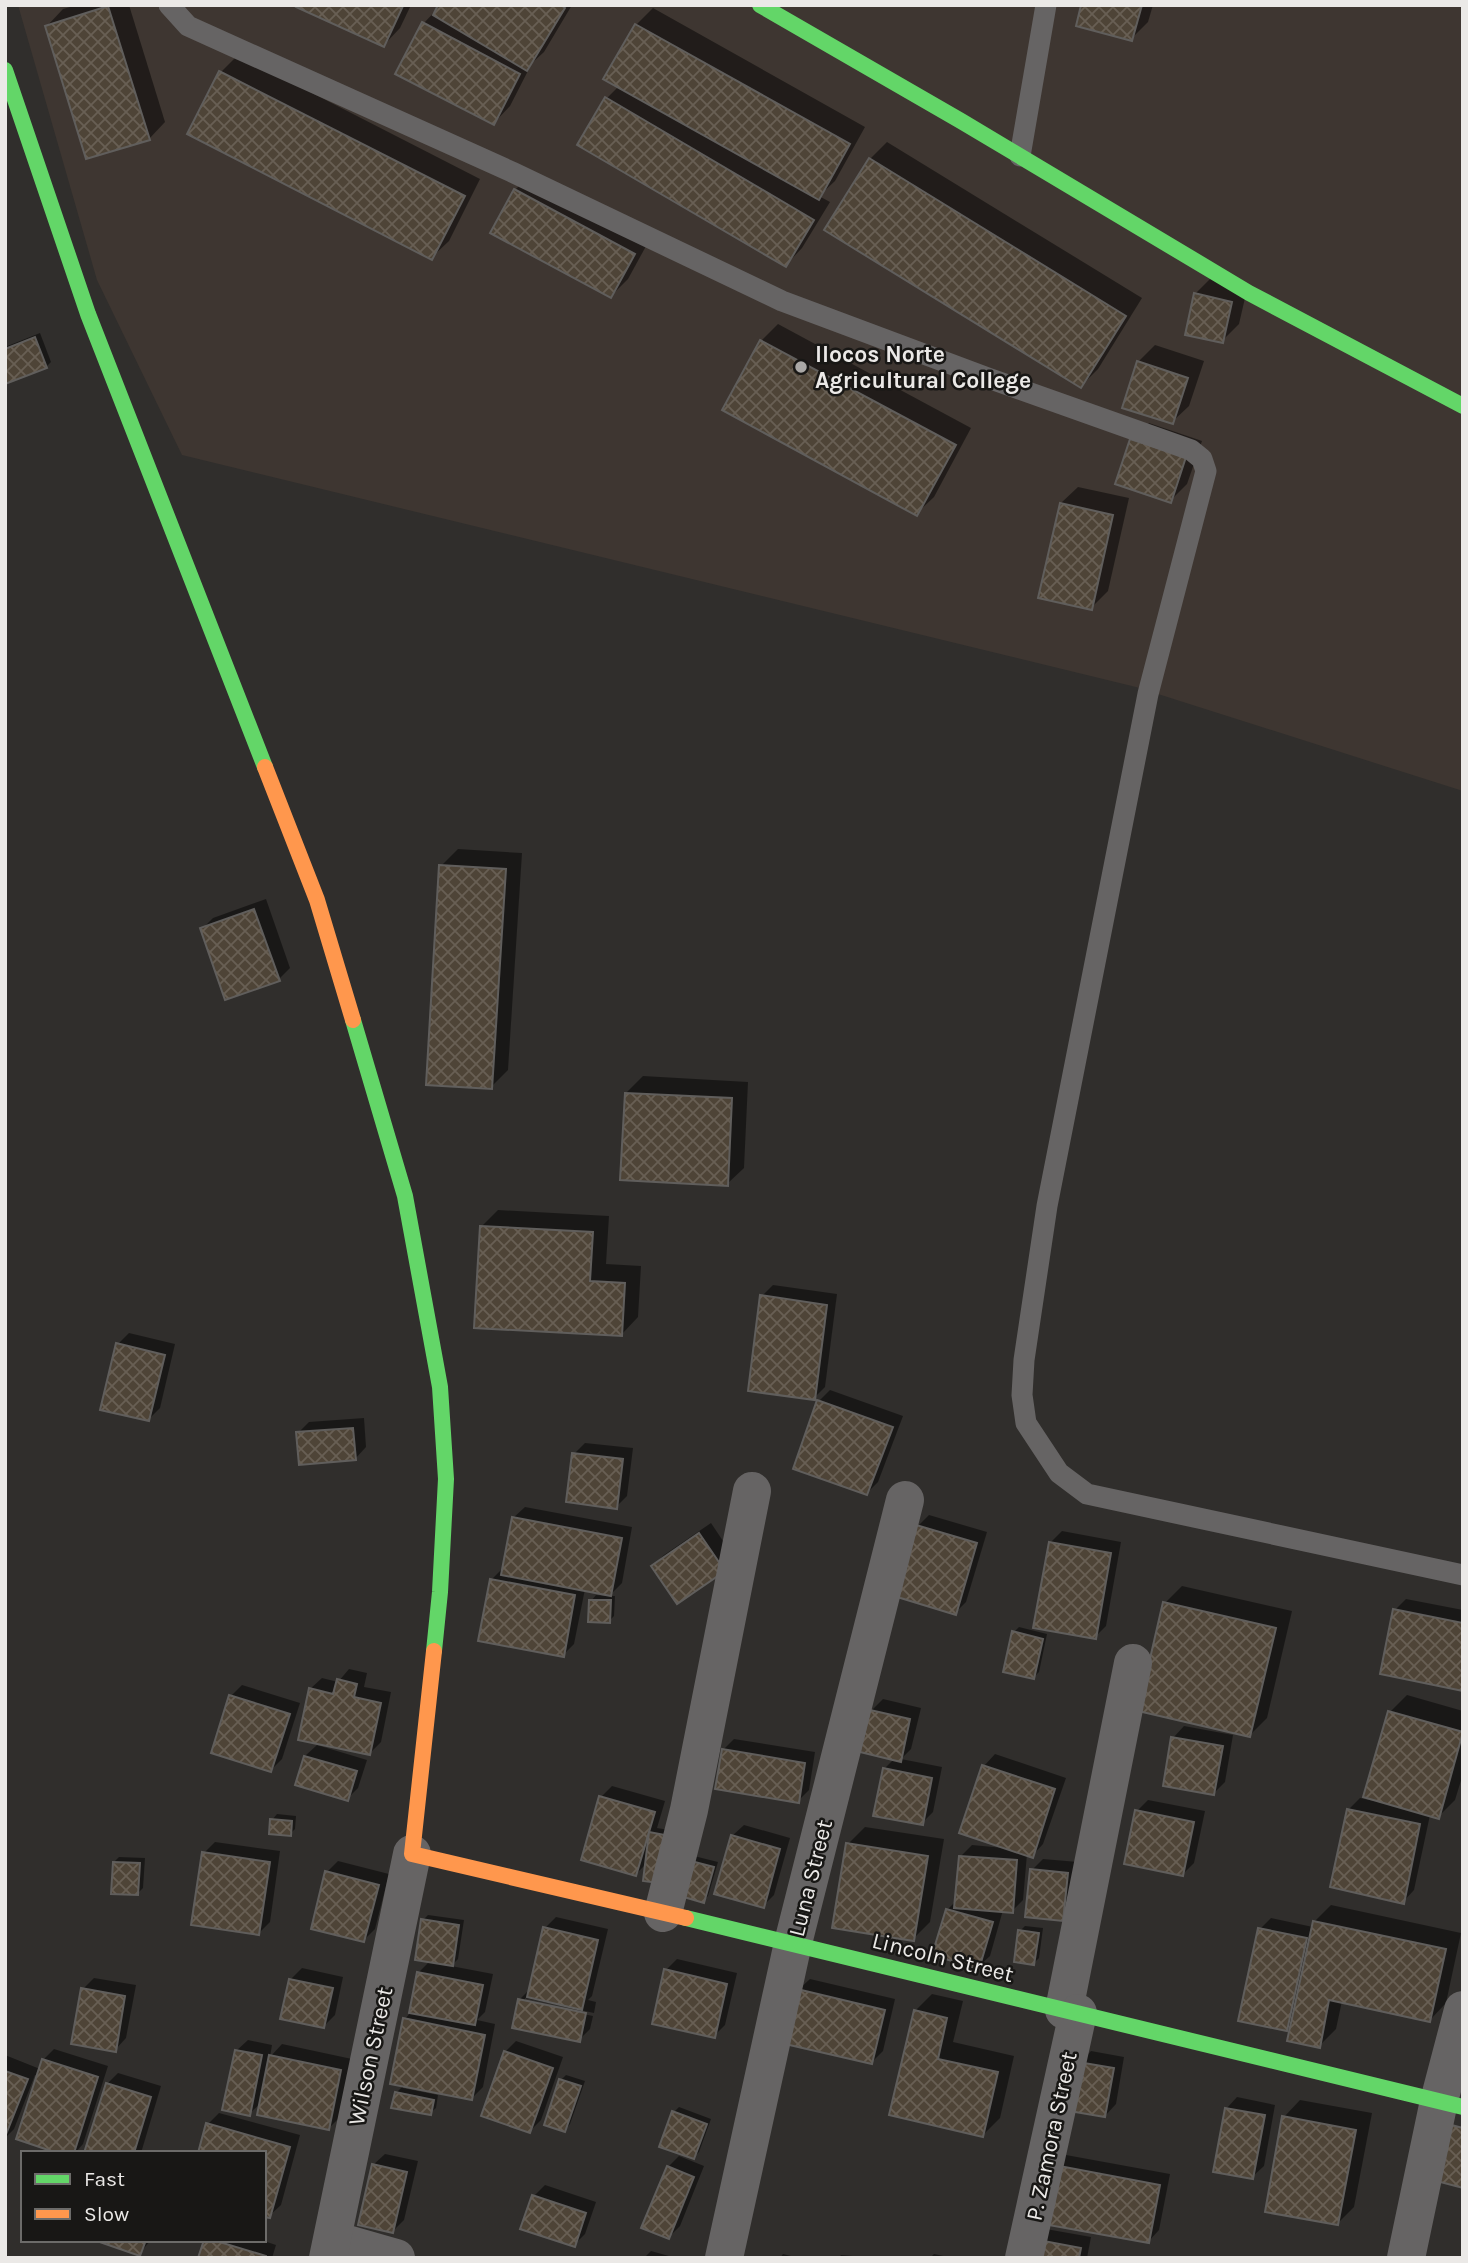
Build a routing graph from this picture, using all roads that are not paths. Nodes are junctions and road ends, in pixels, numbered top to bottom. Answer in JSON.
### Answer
{"nodes":[{"id":1,"x":169,"y":5,"type":"edge"},
{"id":2,"x":760,"y":5,"type":"edge"},
{"id":3,"x":1046,"y":5,"type":"edge"},
{"id":4,"x":5,"y":70,"type":"edge"},
{"id":5,"x":1020,"y":156,"type":"junction"},
{"id":6,"x":1463,"y":406,"type":"edge"},
{"id":7,"x":752,"y":1491,"type":"dead end"},
{"id":8,"x":905,"y":1500,"type":"dead end"},
{"id":9,"x":1463,"y":1574,"type":"edge"},
{"id":10,"x":1133,"y":1662,"type":"dead end"},
{"id":11,"x":412,"y":1854,"type":"junction"},
{"id":12,"x":663,"y":1913,"type":"junction"},
{"id":13,"x":793,"y":1943,"type":"junction"},
{"id":14,"x":1463,"y":2010,"type":"edge"},
{"id":15,"x":1071,"y":2012,"type":"junction"},
{"id":16,"x":1451,"y":2104,"type":"edge"},
{"id":17,"x":330,"y":2249,"type":"edge"},
{"id":18,"x":396,"y":2258,"type":"edge"},
{"id":19,"x":724,"y":2258,"type":"edge"},
{"id":20,"x":1024,"y":2258,"type":"edge"},
{"id":21,"x":1406,"y":2258,"type":"edge"}],
"edges":[{"from":1,"to":9,"type":"lane"},
{"from":2,"to":5,"type":"street"},
{"from":3,"to":5,"type":"lane"},
{"from":4,"to":11,"type":"street"},
{"from":5,"to":6,"type":"street"},
{"from":7,"to":12,"type":"street"},
{"from":8,"to":13,"type":"street","name":"Luna Street"},
{"from":10,"to":15,"type":"street","name":"P. Zamora Street"},
{"from":11,"to":12,"type":"street","name":"Lincoln Street"},
{"from":11,"to":17,"type":"street","name":"Wilson Street"},
{"from":12,"to":13,"type":"street","name":"Lincoln Street"},
{"from":13,"to":15,"type":"street","name":"Lincoln Street"},
{"from":13,"to":19,"type":"street","name":"Luna Street"},
{"from":14,"to":16,"type":"street"},
{"from":15,"to":16,"type":"street","name":"Lincoln Street"},
{"from":15,"to":20,"type":"street","name":"P. Zamora Street"},
{"from":16,"to":21,"type":"street"},
{"from":17,"to":18,"type":"street"}]}
